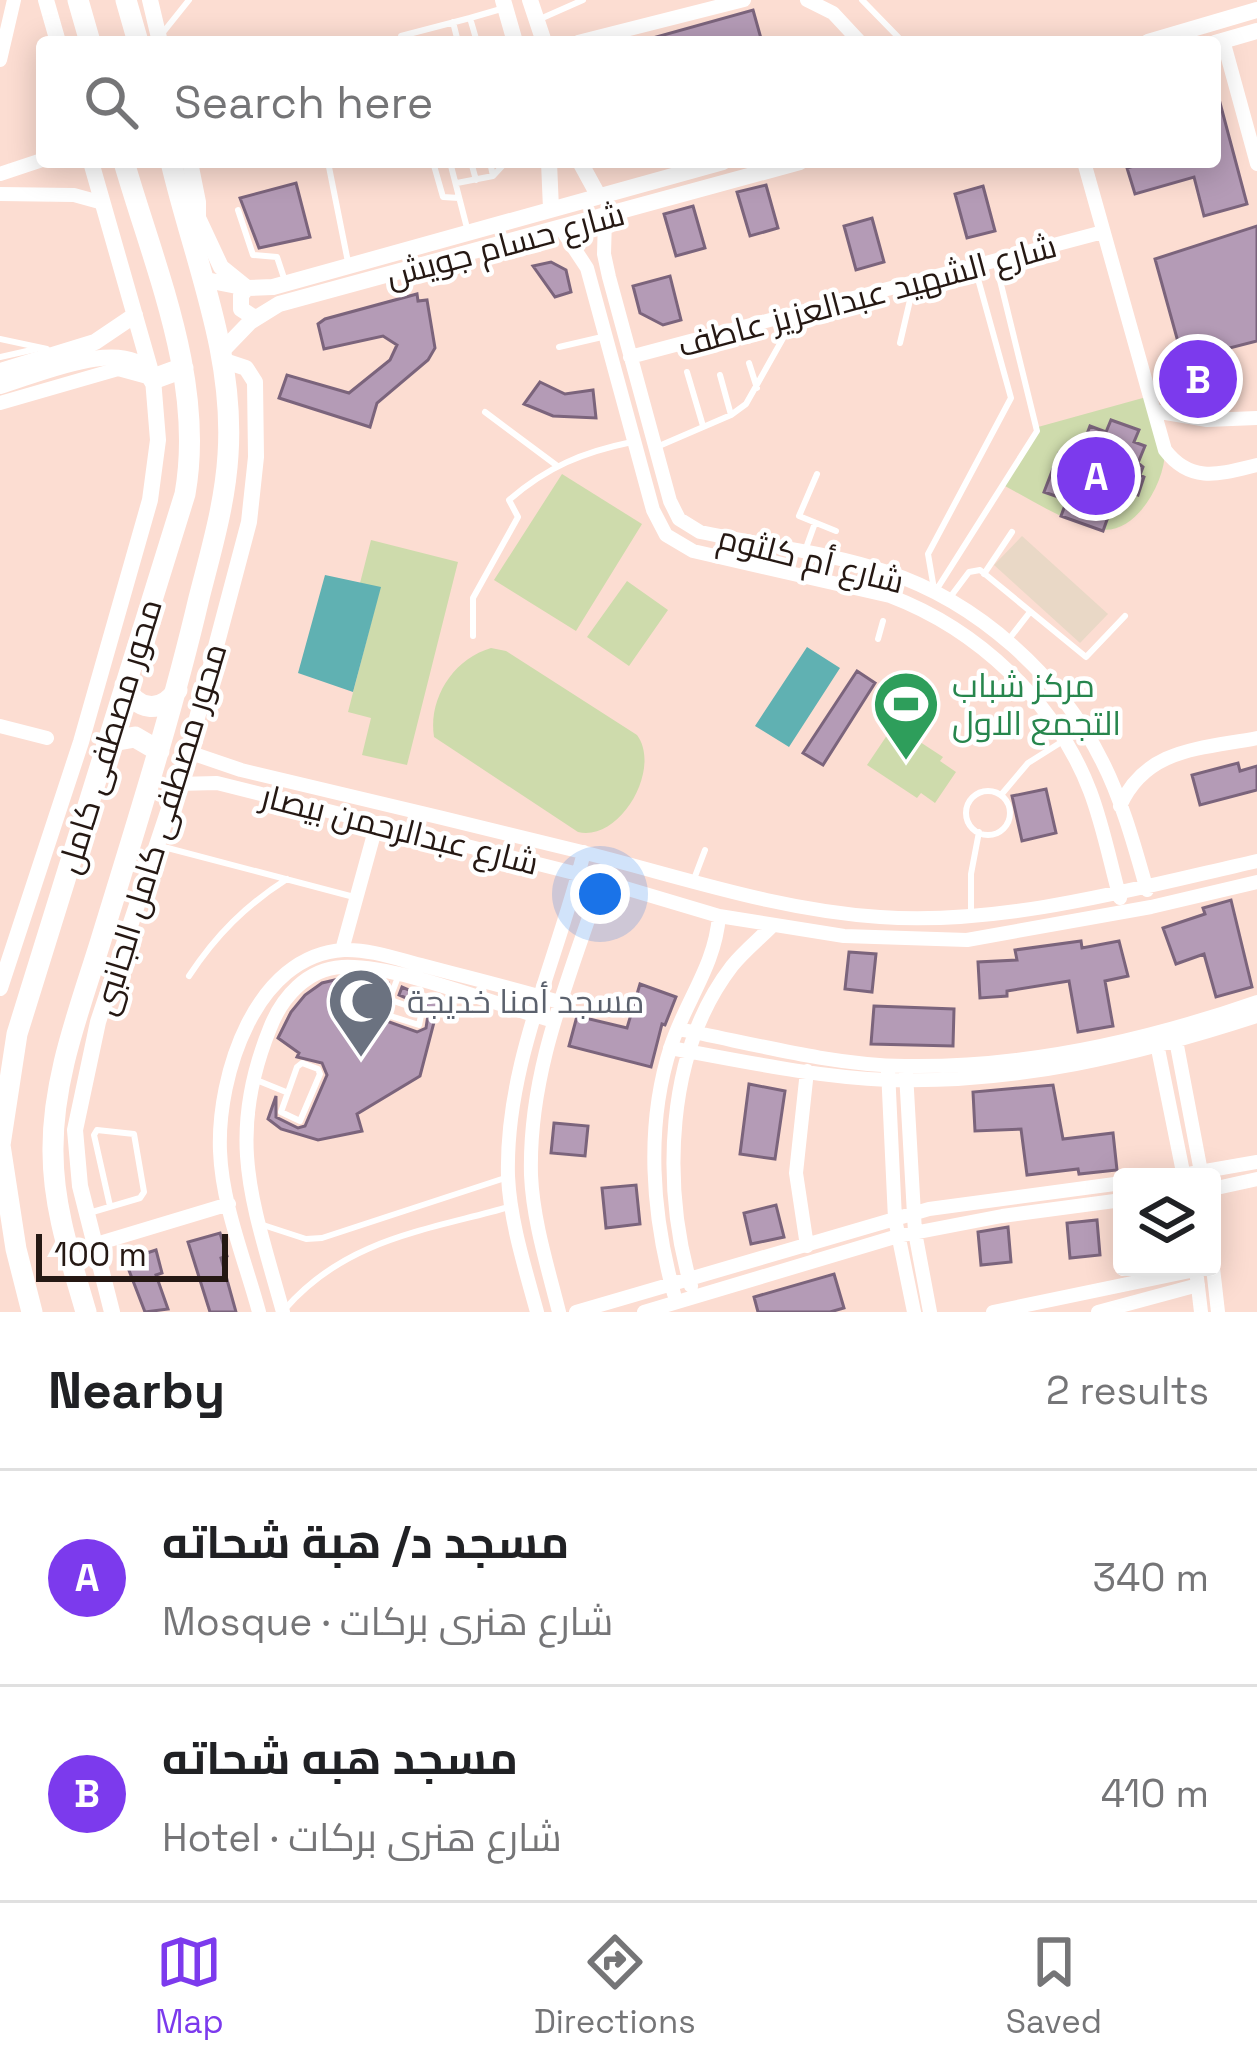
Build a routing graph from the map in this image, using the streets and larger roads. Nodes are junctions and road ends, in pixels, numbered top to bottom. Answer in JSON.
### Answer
{"nodes":[{"id":1,"x":14,"y":0,"type":"edge"},
{"id":2,"x":46,"y":0,"type":"edge"},
{"id":3,"x":78,"y":0,"type":"edge"},
{"id":4,"x":127,"y":0,"type":"edge"},
{"id":5,"x":149,"y":0,"type":"edge"},
{"id":6,"x":530,"y":0,"type":"edge"},
{"id":7,"x":744,"y":0,"type":"edge"},
{"id":8,"x":806,"y":0,"type":"edge"},
{"id":9,"x":504,"y":4,"type":"edge"},
{"id":10,"x":1257,"y":10,"type":"edge"},
{"id":11,"x":1257,"y":31,"type":"edge"},
{"id":12,"x":56,"y":36,"type":"edge"},
{"id":13,"x":88,"y":36,"type":"edge"},
{"id":14,"x":150,"y":36,"type":"edge"},
{"id":15,"x":153,"y":36,"type":"edge"},
{"id":16,"x":513,"y":36,"type":"edge"},
{"id":17,"x":542,"y":36,"type":"edge"},
{"id":18,"x":602,"y":36,"type":"edge"},
{"id":19,"x":854,"y":36,"type":"edge"},
{"id":20,"x":1168,"y":36,"type":"edge"},
{"id":21,"x":1221,"y":41,"type":"edge"},
{"id":22,"x":1221,"y":48,"type":"edge"},
{"id":23,"x":0,"y":60,"type":"edge"},
{"id":24,"x":1255,"y":147,"type":"edge"},
{"id":25,"x":36,"y":162,"type":"edge"},
{"id":26,"x":1257,"y":164,"type":"edge"},
{"id":27,"x":93,"y":168,"type":"edge"},
{"id":28,"x":126,"y":168,"type":"edge"},
{"id":29,"x":172,"y":168,"type":"edge"},
{"id":30,"x":191,"y":168,"type":"edge"},
{"id":31,"x":549,"y":168,"type":"edge"},
{"id":32,"x":583,"y":168,"type":"edge"},
{"id":33,"x":700,"y":168,"type":"edge"},
{"id":34,"x":764,"y":168,"type":"edge"},
{"id":35,"x":1086,"y":168,"type":"edge"},
{"id":36,"x":0,"y":174,"type":"edge"},
{"id":37,"x":0,"y":194,"type":"edge"},
{"id":38,"x":598,"y":195,"type":"junction"},
{"id":39,"x":103,"y":203,"type":"junction"},
{"id":40,"x":551,"y":209,"type":"junction"},
{"id":41,"x":605,"y":218,"type":"junction"},
{"id":42,"x":199,"y":220,"type":"junction"},
{"id":43,"x":560,"y":227,"type":"junction"},
{"id":44,"x":1103,"y":232,"type":"junction"},
{"id":45,"x":191,"y":247,"type":"junction"},
{"id":46,"x":396,"y":252,"type":"junction"},
{"id":47,"x":402,"y":271,"type":"junction"},
{"id":48,"x":201,"y":279,"type":"junction"},
{"id":49,"x":247,"y":288,"type":"junction"},
{"id":50,"x":135,"y":315,"type":"junction"},
{"id":51,"x":255,"y":318,"type":"junction"},
{"id":52,"x":224,"y":356,"type":"junction"},
{"id":53,"x":630,"y":357,"type":"junction"},
{"id":54,"x":183,"y":368,"type":"junction"},
{"id":55,"x":0,"y":371,"type":"edge"},
{"id":56,"x":153,"y":379,"type":"junction"},
{"id":57,"x":0,"y":386,"type":"edge"},
{"id":58,"x":0,"y":403,"type":"edge"},
{"id":59,"x":1154,"y":411,"type":"junction"},
{"id":60,"x":1257,"y":418,"type":"edge"},
{"id":61,"x":655,"y":441,"type":"junction"},
{"id":62,"x":634,"y":442,"type":"junction"},
{"id":63,"x":1257,"y":465,"type":"edge"},
{"id":64,"x":125,"y":685,"type":"junction"},
{"id":65,"x":177,"y":690,"type":"junction"},
{"id":66,"x":0,"y":726,"type":"edge"},
{"id":67,"x":47,"y":738,"type":"dead end"},
{"id":68,"x":1257,"y":738,"type":"edge"},
{"id":69,"x":107,"y":742,"type":"junction"},
{"id":70,"x":159,"y":751,"type":"junction"},
{"id":71,"x":188,"y":752,"type":"junction"},
{"id":72,"x":177,"y":784,"type":"junction"},
{"id":73,"x":1120,"y":807,"type":"junction"},
{"id":74,"x":377,"y":823,"type":"junction"},
{"id":75,"x":584,"y":852,"type":"junction"},
{"id":76,"x":608,"y":860,"type":"junction"},
{"id":77,"x":1257,"y":861,"type":"edge"},
{"id":78,"x":578,"y":874,"type":"junction"},
{"id":79,"x":602,"y":882,"type":"junction"},
{"id":80,"x":1257,"y":882,"type":"edge"},
{"id":81,"x":1146,"y":886,"type":"junction"},
{"id":82,"x":1118,"y":892,"type":"junction"},
{"id":83,"x":1151,"y":907,"type":"junction"},
{"id":84,"x":1123,"y":911,"type":"junction"},
{"id":85,"x":719,"y":916,"type":"junction"},
{"id":86,"x":771,"y":928,"type":"junction"},
{"id":87,"x":102,"y":936,"type":"junction"},
{"id":88,"x":124,"y":944,"type":"junction"},
{"id":89,"x":342,"y":950,"type":"junction"},
{"id":90,"x":378,"y":963,"type":"junction"},
{"id":91,"x":0,"y":988,"type":"edge"},
{"id":92,"x":540,"y":996,"type":"junction"},
{"id":93,"x":559,"y":1002,"type":"junction"},
{"id":94,"x":1257,"y":1002,"type":"edge"},
{"id":95,"x":536,"y":1016,"type":"junction"},
{"id":96,"x":1257,"y":1016,"type":"edge"},
{"id":97,"x":554,"y":1022,"type":"junction"},
{"id":98,"x":678,"y":1029,"type":"junction"},
{"id":99,"x":8,"y":1032,"type":"edge"},
{"id":100,"x":697,"y":1033,"type":"junction"},
{"id":101,"x":1175,"y":1035,"type":"junction"},
{"id":102,"x":1157,"y":1041,"type":"junction"},
{"id":103,"x":670,"y":1048,"type":"junction"},
{"id":104,"x":691,"y":1052,"type":"junction"},
{"id":105,"x":808,"y":1072,"type":"junction"},
{"id":106,"x":888,"y":1072,"type":"junction"},
{"id":107,"x":906,"y":1073,"type":"junction"},
{"id":108,"x":1257,"y":1162,"type":"edge"},
{"id":109,"x":1179,"y":1168,"type":"edge"},
{"id":110,"x":1201,"y":1168,"type":"edge"},
{"id":111,"x":1221,"y":1171,"type":"edge"},
{"id":112,"x":1257,"y":1179,"type":"edge"},
{"id":113,"x":1113,"y":1185,"type":"edge"},
{"id":114,"x":1221,"y":1187,"type":"edge"},
{"id":115,"x":1113,"y":1201,"type":"edge"},
{"id":116,"x":229,"y":1204,"type":"junction"},
{"id":117,"x":913,"y":1214,"type":"junction"},
{"id":118,"x":895,"y":1219,"type":"junction"},
{"id":119,"x":915,"y":1232,"type":"junction"},
{"id":120,"x":898,"y":1236,"type":"junction"},
{"id":121,"x":93,"y":1245,"type":"junction"},
{"id":122,"x":806,"y":1246,"type":"junction"},
{"id":123,"x":1185,"y":1276,"type":"edge"},
{"id":124,"x":1191,"y":1276,"type":"edge"},
{"id":125,"x":1196,"y":1276,"type":"edge"},
{"id":126,"x":1214,"y":1276,"type":"edge"},
{"id":127,"x":692,"y":1289,"type":"junction"},
{"id":128,"x":674,"y":1294,"type":"junction"},
{"id":129,"x":32,"y":1312,"type":"edge"},
{"id":130,"x":86,"y":1312,"type":"edge"},
{"id":131,"x":112,"y":1312,"type":"edge"},
{"id":132,"x":260,"y":1312,"type":"edge"},
{"id":133,"x":283,"y":1312,"type":"edge"},
{"id":134,"x":537,"y":1312,"type":"edge"},
{"id":135,"x":559,"y":1312,"type":"edge"},
{"id":136,"x":576,"y":1312,"type":"edge"},
{"id":137,"x":644,"y":1312,"type":"edge"},
{"id":138,"x":914,"y":1312,"type":"edge"},
{"id":139,"x":930,"y":1312,"type":"edge"},
{"id":140,"x":993,"y":1312,"type":"edge"},
{"id":141,"x":1098,"y":1312,"type":"edge"},
{"id":142,"x":1201,"y":1312,"type":"edge"},
{"id":143,"x":1218,"y":1312,"type":"edge"}],
"edges":[{"from":1,"to":23,"type":"street"},
{"from":2,"to":12,"type":"street"},
{"from":3,"to":13,"type":"main road"},
{"from":4,"to":14,"type":"main road"},
{"from":5,"to":15,"type":"street"},
{"from":6,"to":17,"type":"street"},
{"from":7,"to":18,"type":"street"},
{"from":8,"to":19,"type":"street"},
{"from":9,"to":16,"type":"street"},
{"from":10,"to":20,"type":"street"},
{"from":11,"to":21,"type":"street"},
{"from":22,"to":24,"type":"street"},
{"from":24,"to":26,"type":"street"},
{"from":25,"to":36,"type":"street"},
{"from":27,"to":39,"type":"street"},
{"from":28,"to":54,"type":"main road","name":"محور مصطفى كامل"},
{"from":29,"to":45,"type":"main road","name":"محور مصطفى كامل"},
{"from":30,"to":42,"type":"street"},
{"from":31,"to":40,"type":"street"},
{"from":32,"to":38,"type":"street"},
{"from":33,"to":38,"type":"street","name":"شارع حسام جويش"},
{"from":34,"to":41,"type":"street","name":"شارع حسام جويش"},
{"from":35,"to":44,"type":"street"},
{"from":37,"to":39,"type":"street"},
{"from":38,"to":40,"type":"street","name":"شارع حسام جويش"},
{"from":39,"to":50,"type":"street"},
{"from":40,"to":46,"type":"street","name":"شارع حسام جويش"},
{"from":41,"to":43,"type":"street","name":"شارع حسام جويش"},
{"from":41,"to":53,"type":"street","name":"شارع أم كلثوم"},
{"from":42,"to":45,"type":"street"},
{"from":42,"to":49,"type":"street"},
{"from":43,"to":47,"type":"street","name":"شارع حسام جويش"},
{"from":43,"to":62,"type":"street","name":"شارع أم كلثوم"},
{"from":44,"to":53,"type":"street","name":"شارع الشهيد عبدالعزيز عاطف"},
{"from":44,"to":59,"type":"street"},
{"from":45,"to":48,"type":"main road","name":"محور مصطفى كامل"},
{"from":46,"to":47,"type":"street"},
{"from":46,"to":49,"type":"street","name":"شارع حسام جويش"},
{"from":47,"to":51,"type":"street","name":"شارع حسام جويش"},
{"from":48,"to":49,"type":"street","name":"شارع حسام جويش"},
{"from":48,"to":52,"type":"main road","name":"محور مصطفى كامل"},
{"from":49,"to":51,"type":"street"},
{"from":50,"to":55,"type":"street"},
{"from":50,"to":56,"type":"street"},
{"from":51,"to":52,"type":"street","name":"شارع حسام جويش"},
{"from":52,"to":65,"type":"main road","name":"محور مصطفى كامل"},
{"from":52,"to":71,"type":"street","name":"محور مصطفى كامل الجانبى"},
{"from":53,"to":61,"type":"street","name":"شارع أم كلثوم"},
{"from":54,"to":56,"type":"main road"},
{"from":54,"to":64,"type":"main road","name":"محور مصطفى كامل"},
{"from":56,"to":57,"type":"street"},
{"from":56,"to":58,"type":"street"},
{"from":56,"to":91,"type":"street"},
{"from":59,"to":60,"type":"street"},
{"from":59,"to":63,"type":"street"},
{"from":61,"to":62,"type":"street"},
{"from":61,"to":73,"type":"street","name":"شارع أم كلثوم"},
{"from":62,"to":82,"type":"street","name":"شارع أم كلثوم"},
{"from":64,"to":65,"type":"main road"},
{"from":64,"to":69,"type":"main road","name":"محور مصطفى كامل"},
{"from":65,"to":70,"type":"main road","name":"محور مصطفى كامل"},
{"from":66,"to":67,"type":"street"},
{"from":68,"to":73,"type":"street"},
{"from":69,"to":70,"type":"main road"},
{"from":69,"to":99,"type":"main road","name":"محور مصطفى كامل"},
{"from":70,"to":87,"type":"main road","name":"محور مصطفى كامل"},
{"from":71,"to":72,"type":"street","name":"محور مصطفى كامل الجانبى"},
{"from":71,"to":75,"type":"street","name":"شارع عبدالرحمن بيصار"},
{"from":72,"to":74,"type":"street","name":"شارع عبدالرحمن بيصار"},
{"from":72,"to":88,"type":"street","name":"محور مصطفى كامل الجانبى"},
{"from":73,"to":81,"type":"street","name":"شارع أم كلثوم"},
{"from":74,"to":78,"type":"street","name":"شارع عبدالرحمن بيصار"},
{"from":74,"to":89,"type":"street"},
{"from":75,"to":76,"type":"street","name":"شارع عبدالرحمن بيصار"},
{"from":75,"to":78,"type":"street"},
{"from":76,"to":79,"type":"street"},
{"from":76,"to":82,"type":"street","name":"شارع عبدالرحمن بيصار"},
{"from":77,"to":81,"type":"street","name":"شارع عبدالرحمن بيصار"},
{"from":78,"to":79,"type":"street","name":"شارع عبدالرحمن بيصار"},
{"from":78,"to":92,"type":"street"},
{"from":79,"to":85,"type":"street","name":"شارع عبدالرحمن بيصار"},
{"from":79,"to":93,"type":"street"},
{"from":80,"to":83,"type":"street","name":"شارع عبدالرحمن بيصار"},
{"from":81,"to":82,"type":"street","name":"شارع عبدالرحمن بيصار"},
{"from":81,"to":83,"type":"street","name":"شارع أم كلثوم"},
{"from":82,"to":84,"type":"street","name":"شارع أم كلثوم"},
{"from":83,"to":84,"type":"street","name":"شارع عبدالرحمن بيصار"},
{"from":84,"to":86,"type":"street","name":"شارع عبدالرحمن بيصار"},
{"from":85,"to":86,"type":"street","name":"شارع عبدالرحمن بيصار"},
{"from":85,"to":98,"type":"street"},
{"from":86,"to":100,"type":"street"},
{"from":87,"to":88,"type":"main road"},
{"from":87,"to":130,"type":"main road","name":"محور مصطفى كامل"},
{"from":88,"to":121,"type":"street","name":"محور مصطفى كامل الجانبى"},
{"from":89,"to":90,"type":"street"},
{"from":89,"to":116,"type":"street"},
{"from":90,"to":92,"type":"street"},
{"from":90,"to":95,"type":"street"},
{"from":90,"to":133,"type":"street"},
{"from":92,"to":93,"type":"street"},
{"from":92,"to":95,"type":"street"},
{"from":93,"to":97,"type":"street"},
{"from":94,"to":101,"type":"street"},
{"from":95,"to":97,"type":"street"},
{"from":95,"to":134,"type":"street"},
{"from":96,"to":101,"type":"street"},
{"from":97,"to":135,"type":"street"},
{"from":98,"to":100,"type":"street"},
{"from":98,"to":103,"type":"street"},
{"from":99,"to":129,"type":"main road","name":"محور مصطفى كامل"},
{"from":100,"to":104,"type":"street"},
{"from":100,"to":106,"type":"street"},
{"from":101,"to":102,"type":"street"},
{"from":101,"to":110,"type":"street"},
{"from":102,"to":107,"type":"street"},
{"from":102,"to":109,"type":"street"},
{"from":103,"to":104,"type":"street"},
{"from":103,"to":128,"type":"street"},
{"from":104,"to":105,"type":"street"},
{"from":104,"to":127,"type":"street"},
{"from":105,"to":106,"type":"street"},
{"from":105,"to":122,"type":"street"},
{"from":106,"to":107,"type":"street"},
{"from":106,"to":118,"type":"street"},
{"from":107,"to":117,"type":"street"},
{"from":108,"to":111,"type":"street"},
{"from":112,"to":114,"type":"street"},
{"from":113,"to":117,"type":"street"},
{"from":115,"to":119,"type":"street"},
{"from":116,"to":121,"type":"street"},
{"from":116,"to":132,"type":"street"},
{"from":117,"to":118,"type":"street"},
{"from":117,"to":119,"type":"street"},
{"from":118,"to":120,"type":"street"},
{"from":118,"to":122,"type":"street"},
{"from":119,"to":120,"type":"street"},
{"from":119,"to":139,"type":"street"},
{"from":120,"to":127,"type":"street"},
{"from":120,"to":138,"type":"street"},
{"from":121,"to":131,"type":"street","name":"محور مصطفى كامل الجانبى"},
{"from":122,"to":127,"type":"street"},
{"from":123,"to":140,"type":"street"},
{"from":124,"to":141,"type":"street"},
{"from":125,"to":142,"type":"street"},
{"from":126,"to":143,"type":"street"},
{"from":127,"to":128,"type":"street"},
{"from":128,"to":136,"type":"street"},
{"from":128,"to":137,"type":"street"}]}
